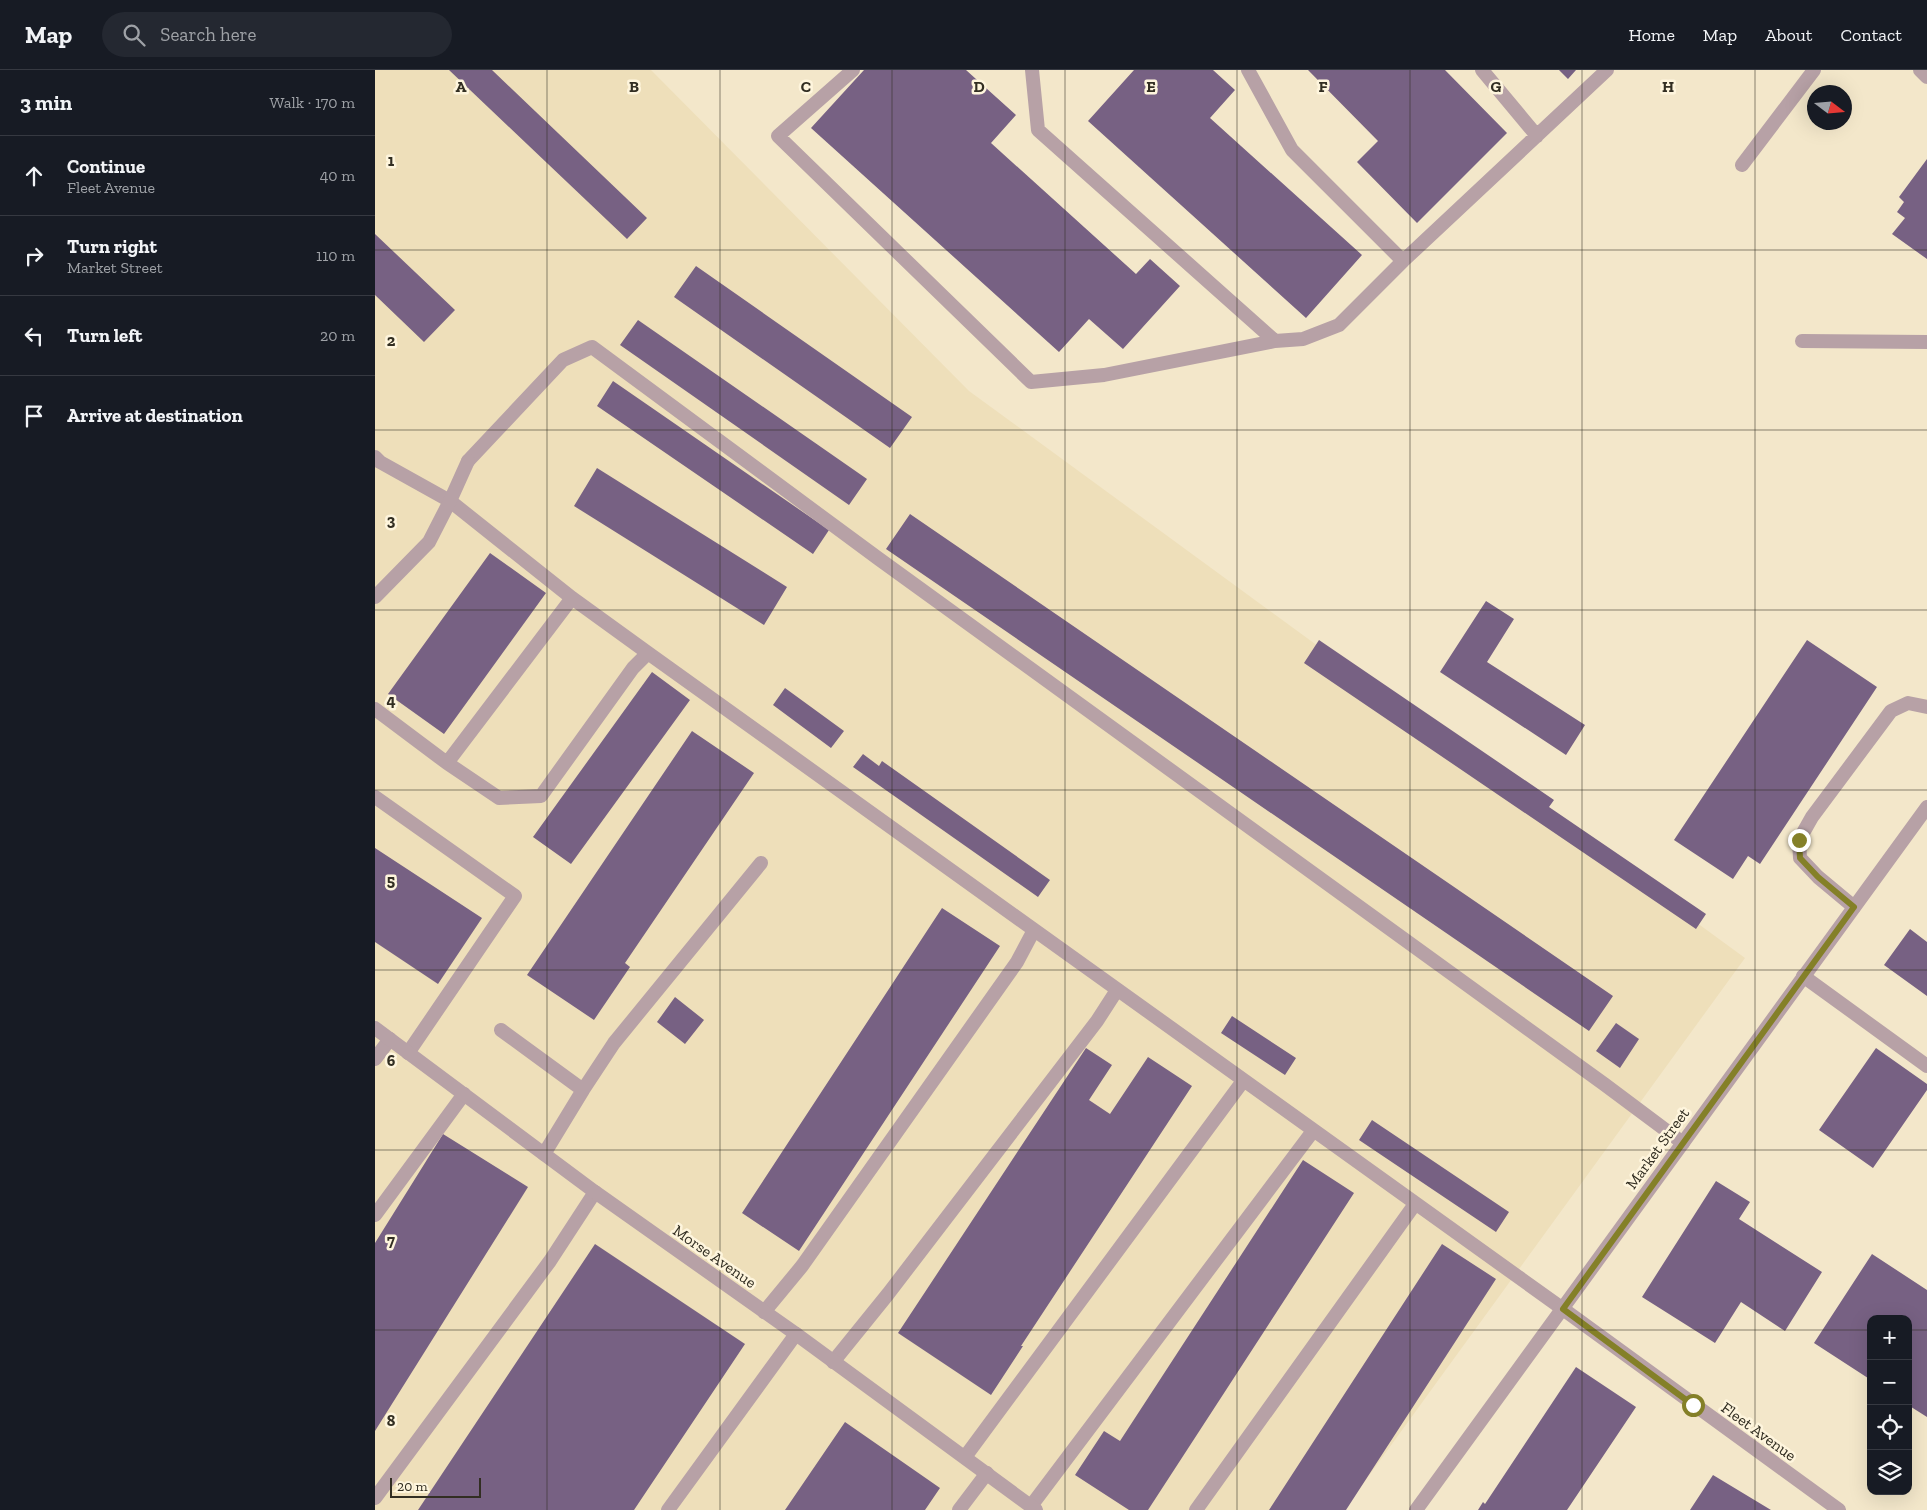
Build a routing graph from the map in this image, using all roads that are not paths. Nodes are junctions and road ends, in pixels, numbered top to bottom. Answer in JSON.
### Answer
{"nodes":[{"id":1,"x":853,"y":70,"type":"edge"},
{"id":2,"x":1032,"y":70,"type":"edge"},
{"id":3,"x":1248,"y":70,"type":"edge"},
{"id":4,"x":1482,"y":70,"type":"edge"},
{"id":5,"x":1607,"y":70,"type":"edge"},
{"id":6,"x":1814,"y":70,"type":"edge"},
{"id":7,"x":1920,"y":70,"type":"edge"},
{"id":8,"x":1927,"y":77,"type":"edge"},
{"id":9,"x":1537,"y":136,"type":"junction"},
{"id":10,"x":1742,"y":165,"type":"dead end"},
{"id":11,"x":1403,"y":261,"type":"junction"},
{"id":12,"x":1275,"y":341,"type":"junction"},
{"id":13,"x":1802,"y":341,"type":"dead end"},
{"id":14,"x":1927,"y":342,"type":"edge"},
{"id":15,"x":375,"y":457,"type":"edge"},
{"id":16,"x":450,"y":501,"type":"junction"},
{"id":17,"x":375,"y":597,"type":"edge"},
{"id":18,"x":573,"y":598,"type":"junction"},
{"id":19,"x":648,"y":653,"type":"junction"},
{"id":20,"x":1927,"y":707,"type":"edge"},
{"id":21,"x":375,"y":709,"type":"edge"},
{"id":22,"x":447,"y":763,"type":"junction"},
{"id":23,"x":375,"y":797,"type":"edge"},
{"id":24,"x":1927,"y":807,"type":"edge"},
{"id":25,"x":761,"y":863,"type":"dead end"},
{"id":26,"x":1854,"y":907,"type":"junction"},
{"id":27,"x":1034,"y":930,"type":"junction"},
{"id":28,"x":1803,"y":976,"type":"junction"},
{"id":29,"x":1117,"y":990,"type":"junction"},
{"id":30,"x":375,"y":1028,"type":"edge"},
{"id":31,"x":501,"y":1030,"type":"dead end"},
{"id":32,"x":390,"y":1039,"type":"junction"},
{"id":33,"x":407,"y":1054,"type":"junction"},
{"id":34,"x":375,"y":1059,"type":"edge"},
{"id":35,"x":1927,"y":1066,"type":"edge"},
{"id":36,"x":1243,"y":1080,"type":"junction"},
{"id":37,"x":583,"y":1090,"type":"junction"},
{"id":38,"x":465,"y":1094,"type":"junction"},
{"id":39,"x":1313,"y":1131,"type":"junction"},
{"id":40,"x":1683,"y":1143,"type":"junction"},
{"id":41,"x":545,"y":1154,"type":"junction"},
{"id":42,"x":595,"y":1192,"type":"junction"},
{"id":43,"x":1415,"y":1204,"type":"junction"},
{"id":44,"x":375,"y":1214,"type":"edge"},
{"id":45,"x":1563,"y":1309,"type":"junction"},
{"id":46,"x":764,"y":1312,"type":"junction"},
{"id":47,"x":796,"y":1334,"type":"junction"},
{"id":48,"x":833,"y":1362,"type":"junction"},
{"id":49,"x":965,"y":1457,"type":"junction"},
{"id":50,"x":987,"y":1473,"type":"junction"},
{"id":51,"x":375,"y":1498,"type":"edge"},
{"id":52,"x":1034,"y":1508,"type":"edge"},
{"id":53,"x":668,"y":1510,"type":"edge"},
{"id":54,"x":959,"y":1510,"type":"edge"},
{"id":55,"x":1196,"y":1510,"type":"edge"},
{"id":56,"x":1415,"y":1510,"type":"edge"},
{"id":57,"x":1839,"y":1510,"type":"edge"}],
"edges":[{"from":1,"to":12,"type":"street"},
{"from":2,"to":12,"type":"street"},
{"from":3,"to":11,"type":"street"},
{"from":4,"to":9,"type":"street"},
{"from":5,"to":9,"type":"street"},
{"from":6,"to":10,"type":"street"},
{"from":7,"to":8,"type":"street"},
{"from":9,"to":11,"type":"street"},
{"from":11,"to":12,"type":"street"},
{"from":13,"to":14,"type":"street"},
{"from":15,"to":16,"type":"street","name":"Fleet Avenue"},
{"from":16,"to":17,"type":"street"},
{"from":16,"to":18,"type":"street","name":"Fleet Avenue"},
{"from":16,"to":40,"type":"street"},
{"from":18,"to":19,"type":"street","name":"Fleet Avenue"},
{"from":18,"to":22,"type":"street"},
{"from":19,"to":22,"type":"street"},
{"from":19,"to":27,"type":"street","name":"Fleet Avenue"},
{"from":20,"to":26,"type":"street"},
{"from":21,"to":22,"type":"street"},
{"from":23,"to":33,"type":"street"},
{"from":24,"to":26,"type":"street","name":"Market Street"},
{"from":25,"to":37,"type":"street"},
{"from":26,"to":28,"type":"street","name":"Market Street"},
{"from":27,"to":29,"type":"street","name":"Fleet Avenue"},
{"from":27,"to":46,"type":"street"},
{"from":28,"to":35,"type":"street"},
{"from":28,"to":40,"type":"street","name":"Market Street"},
{"from":29,"to":36,"type":"street","name":"Fleet Avenue"},
{"from":29,"to":48,"type":"street"},
{"from":30,"to":32,"type":"street","name":"Morse Avenue"},
{"from":31,"to":37,"type":"street"},
{"from":32,"to":33,"type":"street","name":"Morse Avenue"},
{"from":32,"to":34,"type":"street"},
{"from":33,"to":38,"type":"street","name":"Morse Avenue"},
{"from":36,"to":39,"type":"street","name":"Fleet Avenue"},
{"from":36,"to":49,"type":"street"},
{"from":37,"to":41,"type":"street"},
{"from":38,"to":41,"type":"street","name":"Morse Avenue"},
{"from":38,"to":44,"type":"street"},
{"from":39,"to":43,"type":"street","name":"Fleet Avenue"},
{"from":39,"to":52,"type":"street"},
{"from":40,"to":45,"type":"street","name":"Market Street"},
{"from":41,"to":42,"type":"street","name":"Morse Avenue"},
{"from":42,"to":46,"type":"street","name":"Morse Avenue"},
{"from":42,"to":51,"type":"street"},
{"from":43,"to":45,"type":"street","name":"Fleet Avenue"},
{"from":43,"to":55,"type":"street"},
{"from":45,"to":56,"type":"street","name":"Market Street"},
{"from":45,"to":57,"type":"street","name":"Fleet Avenue"},
{"from":46,"to":47,"type":"street","name":"Morse Avenue"},
{"from":47,"to":48,"type":"street","name":"Morse Avenue"},
{"from":47,"to":53,"type":"street"},
{"from":48,"to":49,"type":"street","name":"Morse Avenue"},
{"from":49,"to":50,"type":"street","name":"Morse Avenue"},
{"from":50,"to":52,"type":"street","name":"Morse Avenue"},
{"from":50,"to":54,"type":"street"}]}
